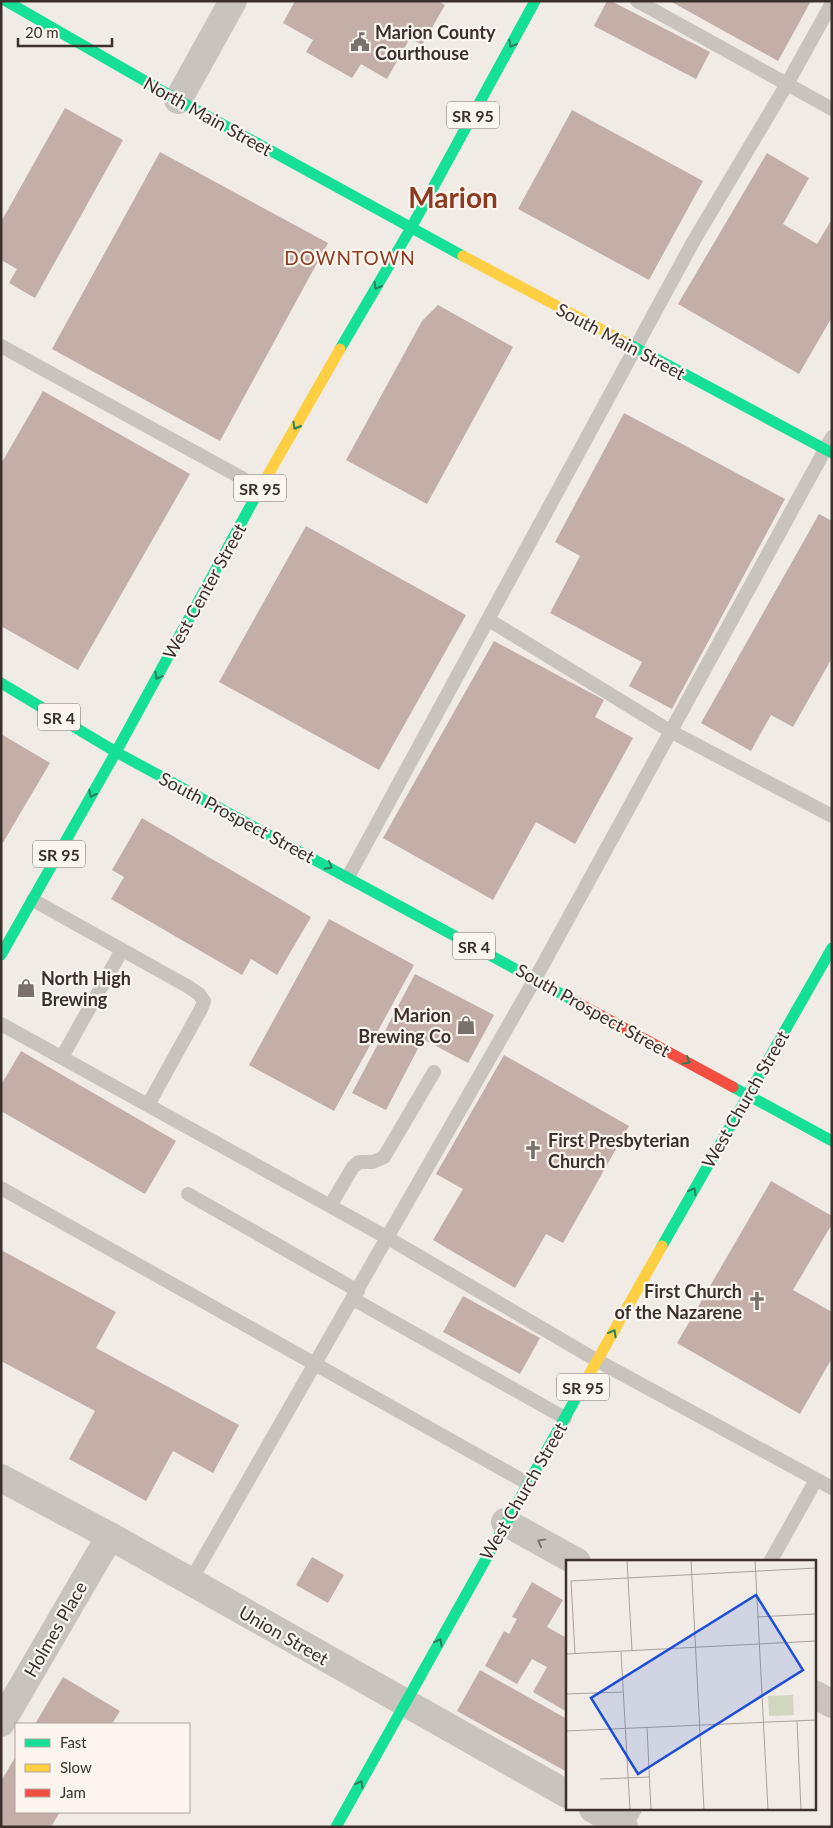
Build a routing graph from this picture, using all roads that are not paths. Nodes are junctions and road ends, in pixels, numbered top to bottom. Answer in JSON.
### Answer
{"nodes":[{"id":1,"x":6,"y":1,"type":"edge"},
{"id":2,"x":233,"y":1,"type":"edge"},
{"id":3,"x":535,"y":1,"type":"edge"},
{"id":4,"x":637,"y":1,"type":"edge"},
{"id":5,"x":832,"y":3,"type":"edge"},
{"id":6,"x":787,"y":84,"type":"junction"},
{"id":7,"x":178,"y":100,"type":"junction"},
{"id":8,"x":832,"y":109,"type":"edge"},
{"id":9,"x":410,"y":228,"type":"junction"},
{"id":10,"x":1,"y":346,"type":"edge"},
{"id":11,"x":636,"y":349,"type":"junction"},
{"id":12,"x":829,"y":446,"type":"edge"},
{"id":13,"x":260,"y":488,"type":"junction"},
{"id":14,"x":488,"y":620,"type":"junction"},
{"id":15,"x":1,"y":683,"type":"edge"},
{"id":16,"x":670,"y":731,"type":"junction"},
{"id":17,"x":116,"y":752,"type":"junction"},
{"id":18,"x":832,"y":816,"type":"edge"},
{"id":19,"x":348,"y":877,"type":"junction"},
{"id":20,"x":33,"y":900,"type":"junction"},
{"id":21,"x":832,"y":948,"type":"edge"},
{"id":22,"x":122,"y":950,"type":"junction"},
{"id":23,"x":1,"y":955,"type":"edge"},
{"id":24,"x":535,"y":979,"type":"junction"},
{"id":25,"x":1,"y":1024,"type":"edge"},
{"id":26,"x":62,"y":1058,"type":"junction"},
{"id":27,"x":434,"y":1072,"type":"dead end"},
{"id":28,"x":747,"y":1094,"type":"junction"},
{"id":29,"x":148,"y":1106,"type":"junction"},
{"id":30,"x":832,"y":1141,"type":"edge"},
{"id":31,"x":1,"y":1188,"type":"edge"},
{"id":32,"x":188,"y":1194,"type":"dead end"},
{"id":33,"x":330,"y":1206,"type":"junction"},
{"id":34,"x":388,"y":1238,"type":"junction"},
{"id":35,"x":355,"y":1295,"type":"junction"},
{"id":36,"x":598,"y":1361,"type":"junction"},
{"id":37,"x":315,"y":1364,"type":"junction"},
{"id":38,"x":565,"y":1418,"type":"junction"},
{"id":39,"x":1,"y":1478,"type":"edge"},
{"id":40,"x":816,"y":1480,"type":"junction"},
{"id":41,"x":527,"y":1483,"type":"junction"},
{"id":42,"x":832,"y":1488,"type":"edge"},
{"id":43,"x":505,"y":1522,"type":"junction"},
{"id":44,"x":110,"y":1536,"type":"junction"},
{"id":45,"x":573,"y":1560,"type":"edge"},
{"id":46,"x":771,"y":1560,"type":"edge"},
{"id":47,"x":190,"y":1582,"type":"junction"},
{"id":48,"x":816,"y":1695,"type":"edge"},
{"id":49,"x":405,"y":1703,"type":"junction"},
{"id":50,"x":832,"y":1704,"type":"edge"},
{"id":51,"x":1,"y":1722,"type":"edge"},
{"id":52,"x":566,"y":1793,"type":"edge"},
{"id":53,"x":595,"y":1810,"type":"edge"},
{"id":54,"x":634,"y":1810,"type":"edge"},
{"id":55,"x":336,"y":1827,"type":"edge"},
{"id":56,"x":625,"y":1827,"type":"edge"}],
"edges":[{"from":1,"to":7,"type":"main road","name":"North Main Street"},
{"from":2,"to":7,"type":"street"},
{"from":3,"to":9,"type":"main road","number":"SR 95","one_way":true},
{"from":4,"to":6,"type":"lane"},
{"from":5,"to":6,"type":"lane"},
{"from":6,"to":8,"type":"lane"},
{"from":6,"to":11,"type":"lane"},
{"from":7,"to":9,"type":"main road","name":"North Main Street"},
{"from":9,"to":11,"type":"main road","name":"South Main Street"},
{"from":9,"to":13,"type":"main road","name":"West Center Street","number":"SR 95","one_way":true},
{"from":10,"to":13,"type":"lane"},
{"from":11,"to":12,"type":"main road","name":"South Main Street"},
{"from":11,"to":14,"type":"lane"},
{"from":12,"to":16,"type":"lane"},
{"from":13,"to":17,"type":"main road","name":"West Center Street","number":"SR 95","one_way":true},
{"from":14,"to":16,"type":"lane"},
{"from":14,"to":19,"type":"lane"},
{"from":15,"to":17,"type":"main road","number":"SR 4"},
{"from":16,"to":18,"type":"lane"},
{"from":16,"to":24,"type":"lane"},
{"from":17,"to":19,"type":"main road","name":"South Prospect Street","number":"SR 4","one_way":true},
{"from":17,"to":20,"type":"main road","name":"West Center Street","number":"SR 95","one_way":true},
{"from":19,"to":24,"type":"main road","name":"South Prospect Street","number":"SR 4"},
{"from":20,"to":22,"type":"lane"},
{"from":20,"to":23,"type":"main road","name":"West Center Street","number":"SR 95"},
{"from":21,"to":28,"type":"main road","name":"West Church Street","number":"SR 95"},
{"from":22,"to":26,"type":"lane"},
{"from":22,"to":29,"type":"lane"},
{"from":24,"to":28,"type":"main road","name":"South Prospect Street","number":"SR 4","one_way":true},
{"from":24,"to":34,"type":"lane"},
{"from":25,"to":26,"type":"lane"},
{"from":26,"to":29,"type":"lane"},
{"from":27,"to":33,"type":"lane"},
{"from":28,"to":30,"type":"main road","name":"South Prospect Street","number":"SR 4"},
{"from":36,"to":28,"type":"main road","name":"West Church Street","number":"SR 95","one_way":true},
{"from":29,"to":33,"type":"lane"},
{"from":31,"to":37,"type":"lane"},
{"from":32,"to":35,"type":"lane"},
{"from":33,"to":34,"type":"lane"},
{"from":34,"to":35,"type":"lane"},
{"from":34,"to":36,"type":"lane"},
{"from":35,"to":37,"type":"lane"},
{"from":35,"to":38,"type":"lane"},
{"from":36,"to":38,"type":"main road","name":"West Church Street","number":"SR 95"},
{"from":36,"to":40,"type":"lane"},
{"from":37,"to":41,"type":"lane"},
{"from":37,"to":47,"type":"lane"},
{"from":38,"to":41,"type":"main road","name":"West Church Street","number":"SR 95"},
{"from":39,"to":44,"type":"street","name":"Union Street"},
{"from":40,"to":42,"type":"lane"},
{"from":40,"to":46,"type":"lane"},
{"from":41,"to":43,"type":"main road","name":"West Church Street","number":"SR 95"},
{"from":45,"to":43,"type":"street","one_way":true},
{"from":49,"to":43,"type":"main road","name":"West Church Street","number":"SR 95","one_way":true},
{"from":44,"to":47,"type":"street","name":"Union Street"},
{"from":44,"to":51,"type":"street","name":"Holmes Place"},
{"from":47,"to":49,"type":"street","name":"Union Street"},
{"from":48,"to":50,"type":"street"},
{"from":49,"to":52,"type":"street","name":"Union Street"},
{"from":55,"to":49,"type":"main road","name":"West Church Street","number":"SR 95","one_way":true},
{"from":53,"to":56,"type":"street"},
{"from":54,"to":56,"type":"lane"}]}
